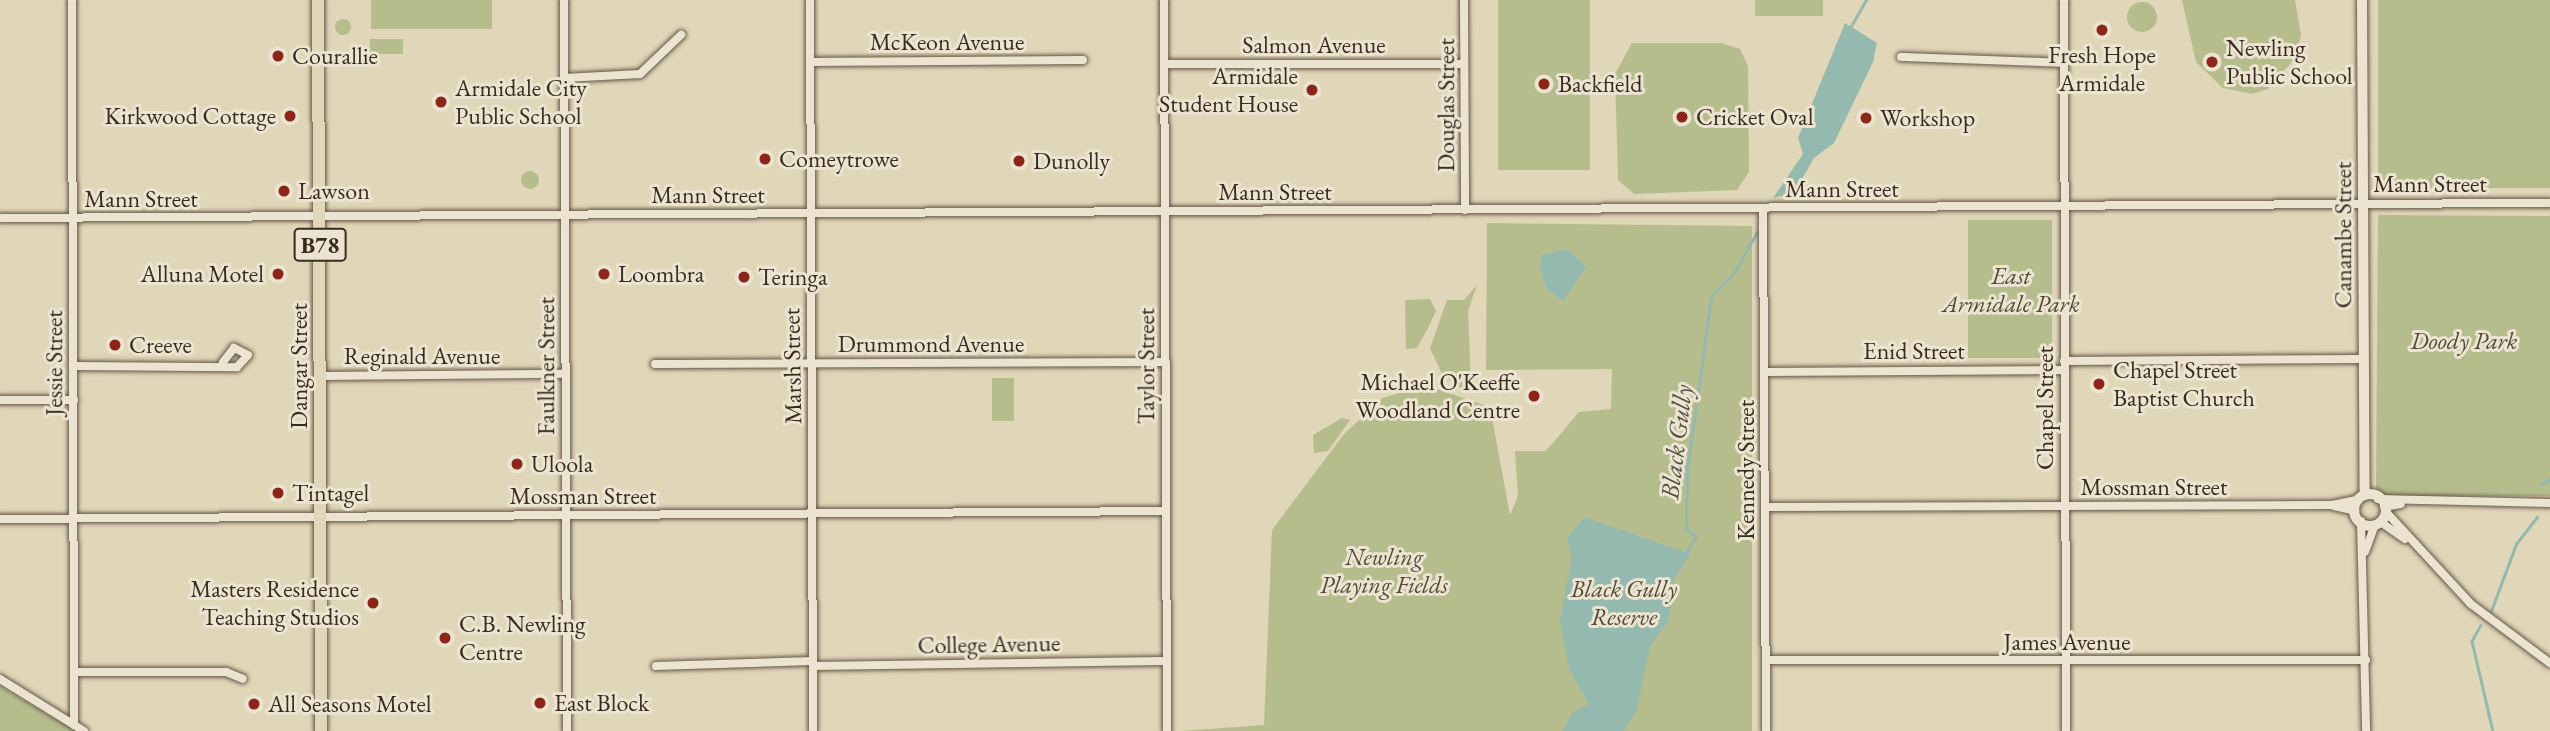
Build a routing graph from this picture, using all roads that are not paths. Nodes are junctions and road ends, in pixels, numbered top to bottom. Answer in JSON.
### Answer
{"nodes":[{"id":1,"x":72,"y":0,"type":"edge"},
{"id":2,"x":318,"y":0,"type":"edge"},
{"id":3,"x":564,"y":0,"type":"edge"},
{"id":4,"x":810,"y":0,"type":"edge"},
{"id":5,"x":1164,"y":0,"type":"edge"},
{"id":6,"x":1464,"y":0,"type":"edge"},
{"id":7,"x":2064,"y":0,"type":"edge"},
{"id":8,"x":2362,"y":0,"type":"edge"},
{"id":9,"x":681,"y":35,"type":"dead end"},
{"id":10,"x":1901,"y":57,"type":"dead end"},
{"id":11,"x":1083,"y":60,"type":"dead end"},
{"id":12,"x":810,"y":62,"type":"junction"},
{"id":13,"x":2064,"y":63,"type":"junction"},
{"id":14,"x":1164,"y":64,"type":"junction"},
{"id":15,"x":1464,"y":64,"type":"junction"},
{"id":16,"x":564,"y":78,"type":"junction"},
{"id":17,"x":2550,"y":202,"type":"edge"},
{"id":18,"x":2364,"y":204,"type":"junction"},
{"id":19,"x":2063,"y":207,"type":"junction"},
{"id":20,"x":1763,"y":208,"type":"junction"},
{"id":21,"x":1465,"y":210,"type":"junction"},
{"id":22,"x":1164,"y":211,"type":"junction"},
{"id":23,"x":809,"y":213,"type":"junction"},
{"id":24,"x":565,"y":215,"type":"junction"},
{"id":25,"x":320,"y":217,"type":"junction"},
{"id":26,"x":0,"y":218,"type":"edge"},
{"id":27,"x":73,"y":218,"type":"junction"},
{"id":28,"x":2364,"y":359,"type":"junction"},
{"id":29,"x":223,"y":362,"type":"dead end"},
{"id":30,"x":1166,"y":362,"type":"junction"},
{"id":31,"x":655,"y":364,"type":"dead end"},
{"id":32,"x":811,"y":365,"type":"junction"},
{"id":33,"x":2064,"y":365,"type":"junction"},
{"id":34,"x":74,"y":366,"type":"junction"},
{"id":35,"x":1765,"y":372,"type":"junction"},
{"id":36,"x":566,"y":374,"type":"junction"},
{"id":37,"x":320,"y":376,"type":"junction"},
{"id":38,"x":0,"y":400,"type":"edge"},
{"id":39,"x":74,"y":400,"type":"junction"},
{"id":40,"x":2550,"y":502,"type":"edge"},
{"id":41,"x":2371,"y":503,"type":"junction"},
{"id":42,"x":2065,"y":506,"type":"junction"},
{"id":43,"x":1766,"y":507,"type":"junction"},
{"id":44,"x":1166,"y":511,"type":"junction"},
{"id":45,"x":812,"y":514,"type":"junction"},
{"id":46,"x":566,"y":516,"type":"junction"},
{"id":47,"x":321,"y":517,"type":"junction"},
{"id":48,"x":0,"y":519,"type":"edge"},
{"id":49,"x":74,"y":519,"type":"junction"},
{"id":50,"x":2361,"y":521,"type":"junction"},
{"id":51,"x":2378,"y":525,"type":"junction"},
{"id":52,"x":2415,"y":547,"type":"junction"},
{"id":53,"x":2364,"y":555,"type":"junction"},
{"id":54,"x":1767,"y":660,"type":"junction"},
{"id":55,"x":2366,"y":660,"type":"junction"},
{"id":56,"x":1167,"y":661,"type":"junction"},
{"id":57,"x":2066,"y":661,"type":"junction"},
{"id":58,"x":2550,"y":663,"type":"edge"},
{"id":59,"x":813,"y":664,"type":"junction"},
{"id":60,"x":656,"y":666,"type":"dead end"},
{"id":61,"x":74,"y":672,"type":"junction"},
{"id":62,"x":0,"y":679,"type":"edge"},
{"id":63,"x":243,"y":679,"type":"dead end"},
{"id":64,"x":75,"y":725,"type":"junction"},
{"id":65,"x":84,"y":731,"type":"edge"},
{"id":66,"x":321,"y":731,"type":"edge"},
{"id":67,"x":567,"y":731,"type":"edge"},
{"id":68,"x":813,"y":731,"type":"edge"},
{"id":69,"x":1167,"y":731,"type":"edge"},
{"id":70,"x":1766,"y":731,"type":"edge"},
{"id":71,"x":2066,"y":731,"type":"edge"},
{"id":72,"x":2366,"y":731,"type":"edge"}],
"edges":[{"from":1,"to":27,"type":"street","name":"Jessie Street"},
{"from":2,"to":25,"type":"main road","name":"Dangar Street","number":"B78"},
{"from":3,"to":16,"type":"street","name":"Faulkner Street"},
{"from":4,"to":12,"type":"street","name":"Marsh Street"},
{"from":5,"to":14,"type":"street","name":"Taylor Street"},
{"from":6,"to":15,"type":"street","name":"Douglas Street"},
{"from":7,"to":13,"type":"street","name":"Chapel Street"},
{"from":8,"to":18,"type":"street","name":"Canambe Street"},
{"from":9,"to":16,"type":"street"},
{"from":10,"to":13,"type":"street"},
{"from":11,"to":12,"type":"street","name":"McKeon Avenue"},
{"from":12,"to":23,"type":"street","name":"Marsh Street"},
{"from":13,"to":19,"type":"street","name":"Chapel Street"},
{"from":14,"to":15,"type":"street","name":"Salmon Avenue"},
{"from":14,"to":22,"type":"street","name":"Taylor Street"},
{"from":15,"to":21,"type":"street","name":"Douglas Street"},
{"from":16,"to":24,"type":"street","name":"Faulkner Street"},
{"from":17,"to":18,"type":"street","name":"Mann Street"},
{"from":18,"to":19,"type":"street","name":"Mann Street"},
{"from":18,"to":28,"type":"street","name":"Canambe Street"},
{"from":19,"to":20,"type":"street","name":"Mann Street"},
{"from":19,"to":33,"type":"street","name":"Chapel Street"},
{"from":20,"to":21,"type":"street","name":"Mann Street"},
{"from":20,"to":35,"type":"street","name":"Kennedy Street"},
{"from":21,"to":22,"type":"street","name":"Mann Street"},
{"from":22,"to":23,"type":"street","name":"Mann Street"},
{"from":22,"to":30,"type":"street","name":"Taylor Street"},
{"from":23,"to":24,"type":"street","name":"Mann Street"},
{"from":23,"to":32,"type":"street","name":"Marsh Street"},
{"from":24,"to":25,"type":"street","name":"Mann Street"},
{"from":24,"to":36,"type":"street","name":"Faulkner Street"},
{"from":25,"to":27,"type":"street","name":"Mann Street"},
{"from":25,"to":37,"type":"main road","name":"Dangar Street","number":"B78"},
{"from":26,"to":27,"type":"street","name":"Mann Street"},
{"from":27,"to":34,"type":"street","name":"Jessie Street"},
{"from":28,"to":33,"type":"street","name":"Enid Street"},
{"from":28,"to":41,"type":"street","name":"Canambe Street"},
{"from":29,"to":34,"type":"street"},
{"from":30,"to":32,"type":"street","name":"Drummond Avenue"},
{"from":30,"to":44,"type":"street","name":"Taylor Street"},
{"from":31,"to":32,"type":"street","name":"Drummond Avenue"},
{"from":32,"to":45,"type":"street","name":"Marsh Street"},
{"from":33,"to":35,"type":"street","name":"Enid Street"},
{"from":33,"to":42,"type":"street","name":"Chapel Street"},
{"from":34,"to":39,"type":"street","name":"Jessie Street"},
{"from":35,"to":43,"type":"street","name":"Kennedy Street"},
{"from":36,"to":37,"type":"street","name":"Reginald Avenue"},
{"from":36,"to":46,"type":"street","name":"Faulkner Street"},
{"from":37,"to":47,"type":"main road","name":"Dangar Street","number":"B78"},
{"from":38,"to":39,"type":"street"},
{"from":39,"to":49,"type":"street","name":"Jessie Street"},
{"from":40,"to":41,"type":"street","name":"Mossman Street"},
{"from":41,"to":42,"type":"street","name":"Mossman Street"},
{"from":41,"to":50,"type":"street"},
{"from":41,"to":51,"type":"street"},
{"from":41,"to":52,"type":"street"},
{"from":42,"to":43,"type":"street","name":"Mossman Street"},
{"from":42,"to":57,"type":"street","name":"Chapel Street"},
{"from":43,"to":54,"type":"street","name":"Kennedy Street"},
{"from":44,"to":45,"type":"street","name":"Mossman Street"},
{"from":44,"to":56,"type":"street","name":"Taylor Street"},
{"from":45,"to":46,"type":"street","name":"Mossman Street"},
{"from":45,"to":59,"type":"street","name":"Marsh Street"},
{"from":46,"to":47,"type":"street","name":"Mossman Street"},
{"from":46,"to":67,"type":"street","name":"Faulkner Street"},
{"from":47,"to":49,"type":"street","name":"Mossman Street"},
{"from":47,"to":66,"type":"main road","name":"Dangar Street","number":"B78"},
{"from":48,"to":49,"type":"street","name":"Mossman Street"},
{"from":49,"to":61,"type":"street","name":"Jessie Street"},
{"from":50,"to":51,"type":"street"},
{"from":50,"to":53,"type":"street"},
{"from":51,"to":52,"type":"street"},
{"from":51,"to":53,"type":"street"},
{"from":52,"to":58,"type":"street"},
{"from":53,"to":55,"type":"street"},
{"from":54,"to":57,"type":"street","name":"James Avenue"},
{"from":54,"to":70,"type":"street","name":"Kennedy Street"},
{"from":55,"to":57,"type":"street","name":"James Avenue"},
{"from":55,"to":72,"type":"street"},
{"from":56,"to":59,"type":"street","name":"College Avenue"},
{"from":56,"to":69,"type":"street","name":"Taylor Street"},
{"from":57,"to":71,"type":"street","name":"Chapel Street"},
{"from":59,"to":60,"type":"street","name":"College Avenue"},
{"from":59,"to":68,"type":"street","name":"Marsh Street"},
{"from":61,"to":63,"type":"street"},
{"from":61,"to":64,"type":"street","name":"Jessie Street"},
{"from":62,"to":64,"type":"street"},
{"from":64,"to":65,"type":"street"}]}
